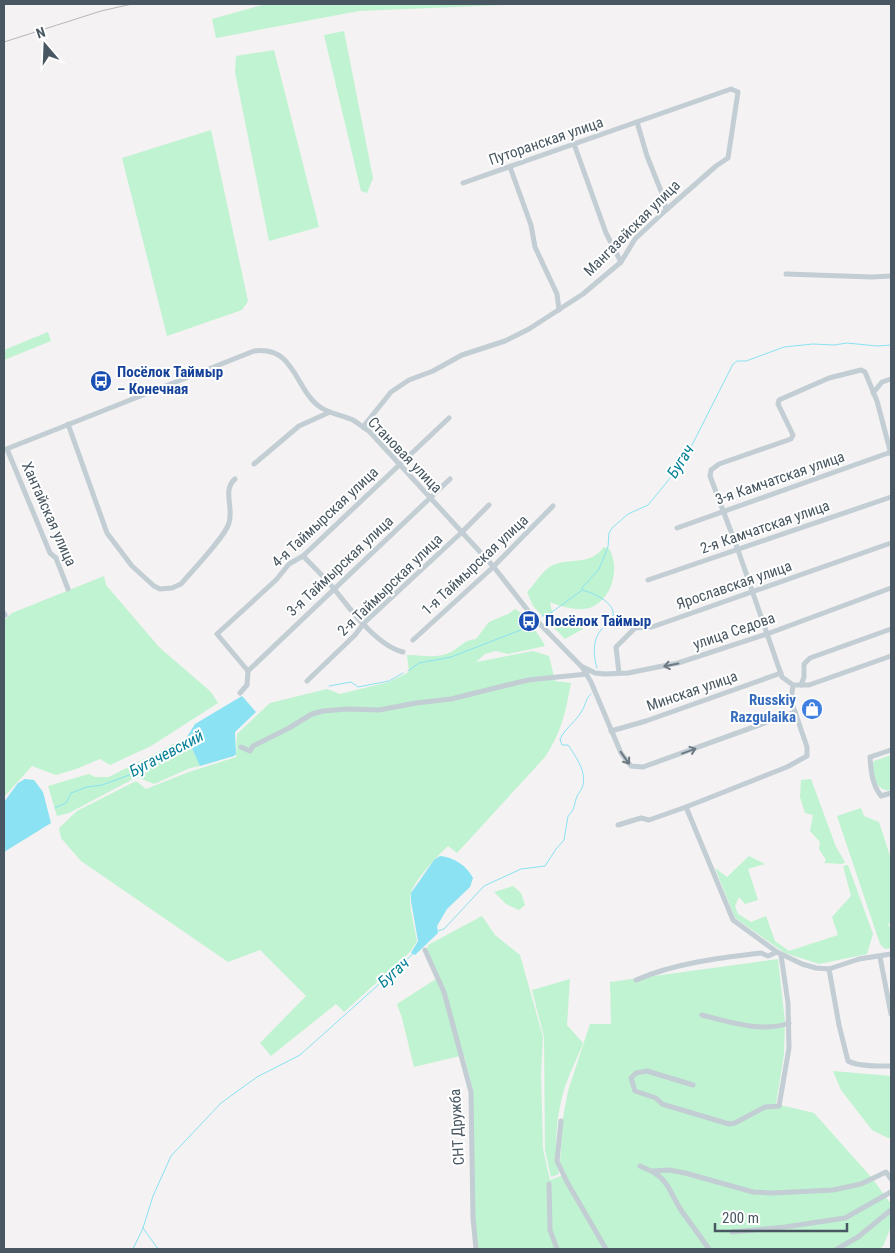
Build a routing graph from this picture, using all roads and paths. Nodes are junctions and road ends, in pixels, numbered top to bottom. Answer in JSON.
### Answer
{"nodes":[{"id":1,"x":731,"y":89,"type":"joint"},
{"id":2,"x":637,"y":122,"type":"junction"},
{"id":3,"x":574,"y":144,"type":"junction"},
{"id":4,"x":510,"y":167,"type":"junction"},
{"id":5,"x":463,"y":183,"type":"dead end"},
{"id":6,"x":666,"y":210,"type":"junction"},
{"id":7,"x":621,"y":262,"type":"junction"},
{"id":8,"x":786,"y":274,"type":"dead end"},
{"id":9,"x":891,"y":276,"type":"edge"},
{"id":10,"x":559,"y":310,"type":"junction"},
{"id":11,"x":891,"y":379,"type":"edge"},
{"id":12,"x":873,"y":393,"type":"junction"},
{"id":13,"x":330,"y":412,"type":"junction"},
{"id":14,"x":448,"y":418,"type":"dead end"},
{"id":15,"x":68,"y":424,"type":"junction"},
{"id":16,"x":363,"y":427,"type":"junction"},
{"id":17,"x":6,"y":450,"type":"edge"},
{"id":18,"x":891,"y":453,"type":"edge"},
{"id":19,"x":254,"y":464,"type":"dead end"},
{"id":20,"x":399,"y":464,"type":"junction"},
{"id":21,"x":235,"y":479,"type":"dead end"},
{"id":22,"x":450,"y":479,"type":"dead end"},
{"id":23,"x":431,"y":498,"type":"junction"},
{"id":24,"x":891,"y":498,"type":"edge"},
{"id":25,"x":489,"y":505,"type":"dead end"},
{"id":26,"x":553,"y":506,"type":"dead end"},
{"id":27,"x":723,"y":511,"type":"junction"},
{"id":28,"x":677,"y":528,"type":"dead end"},
{"id":29,"x":462,"y":532,"type":"junction"},
{"id":30,"x":891,"y":543,"type":"edge"},
{"id":31,"x":738,"y":550,"type":"junction"},
{"id":32,"x":303,"y":556,"type":"junction"},
{"id":33,"x":493,"y":566,"type":"junction"},
{"id":34,"x":648,"y":580,"type":"dead end"},
{"id":35,"x":891,"y":588,"type":"edge"},
{"id":36,"x":334,"y":589,"type":"junction"},
{"id":37,"x":68,"y":590,"type":"dead end"},
{"id":38,"x":753,"y":592,"type":"junction"},
{"id":39,"x":364,"y":623,"type":"junction"},
{"id":40,"x":891,"y":629,"type":"edge"},
{"id":41,"x":767,"y":634,"type":"junction"},
{"id":42,"x":413,"y":640,"type":"dead end"},
{"id":43,"x":403,"y":652,"type":"dead end"},
{"id":44,"x":891,"y":656,"type":"edge"},
{"id":45,"x":582,"y":667,"type":"junction"},
{"id":46,"x":248,"y":671,"type":"junction"},
{"id":47,"x":595,"y":673,"type":"junction"},
{"id":48,"x":619,"y":673,"type":"junction"},
{"id":49,"x":781,"y":673,"type":"junction"},
{"id":50,"x":586,"y":674,"type":"junction"},
{"id":51,"x":307,"y":681,"type":"dead end"},
{"id":52,"x":591,"y":682,"type":"junction"},
{"id":53,"x":793,"y":685,"type":"junction"},
{"id":54,"x":801,"y":685,"type":"junction"},
{"id":55,"x":240,"y":693,"type":"dead end"},
{"id":56,"x":795,"y":712,"type":"junction"},
{"id":57,"x":611,"y":732,"type":"junction"},
{"id":58,"x":241,"y":747,"type":"dead end"},
{"id":59,"x":891,"y":750,"type":"edge"},
{"id":60,"x":891,"y":793,"type":"edge"},
{"id":61,"x":686,"y":807,"type":"junction"},
{"id":62,"x":618,"y":826,"type":"dead end"},
{"id":63,"x":425,"y":950,"type":"dead end"},
{"id":64,"x":779,"y":954,"type":"junction"},
{"id":65,"x":891,"y":954,"type":"edge"},
{"id":66,"x":880,"y":957,"type":"junction"},
{"id":67,"x":829,"y":969,"type":"junction"},
{"id":68,"x":636,"y":980,"type":"dead end"},
{"id":69,"x":891,"y":1014,"type":"edge"},
{"id":70,"x":702,"y":1015,"type":"dead end"},
{"id":71,"x":789,"y":1023,"type":"junction"},
{"id":72,"x":891,"y":1066,"type":"edge"},
{"id":73,"x":693,"y":1085,"type":"dead end"},
{"id":74,"x":561,"y":1121,"type":"dead end"},
{"id":75,"x":640,"y":1166,"type":"dead end"},
{"id":76,"x":651,"y":1171,"type":"junction"},
{"id":77,"x":891,"y":1179,"type":"edge"},
{"id":78,"x":549,"y":1184,"type":"dead end"},
{"id":79,"x":891,"y":1192,"type":"edge"},
{"id":80,"x":891,"y":1210,"type":"edge"},
{"id":81,"x":732,"y":1232,"type":"dead end"},
{"id":82,"x":476,"y":1249,"type":"edge"},
{"id":83,"x":557,"y":1249,"type":"edge"},
{"id":84,"x":606,"y":1249,"type":"edge"},
{"id":85,"x":709,"y":1249,"type":"edge"},
{"id":86,"x":837,"y":1249,"type":"edge"}],
"edges":[{"from":1,"to":2,"type":"street","name":"Путоранская улица"},
{"from":1,"to":6,"type":"street","name":"Мангазейская улица"},
{"from":2,"to":3,"type":"street","name":"Путоранская улица"},
{"from":2,"to":6,"type":"street"},
{"from":3,"to":4,"type":"street","name":"Путоранская улица"},
{"from":3,"to":7,"type":"street"},
{"from":4,"to":5,"type":"street","name":"Путоранская улица"},
{"from":4,"to":10,"type":"street"},
{"from":6,"to":7,"type":"street","name":"Мангазейская улица"},
{"from":7,"to":10,"type":"street","name":"Мангазейская улица"},
{"from":8,"to":9,"type":"street"},
{"from":10,"to":16,"type":"street","name":"Мангазейская улица"},
{"from":11,"to":12,"type":"street"},
{"from":12,"to":18,"type":"street"},
{"from":12,"to":27,"type":"street"},
{"from":13,"to":15,"type":"street","name":"Становая улица"},
{"from":13,"to":16,"type":"street","name":"Становая улица"},
{"from":13,"to":19,"type":"street"},
{"from":14,"to":20,"type":"street","name":"4-я Таймырская улица"},
{"from":15,"to":17,"type":"street","name":"Становая улица"},
{"from":15,"to":21,"type":"street"},
{"from":16,"to":20,"type":"street","name":"Становая улица"},
{"from":17,"to":37,"type":"street","name":"Хантайская улица"},
{"from":18,"to":27,"type":"street","name":"3-я Камчатская улица"},
{"from":20,"to":23,"type":"street","name":"Становая улица"},
{"from":20,"to":32,"type":"street","name":"4-я Таймырская улица"},
{"from":22,"to":23,"type":"street","name":"3-я Таймырская улица"},
{"from":23,"to":29,"type":"street","name":"Становая улица"},
{"from":23,"to":36,"type":"street","name":"3-я Таймырская улица"},
{"from":24,"to":31,"type":"street","name":"2-я Камчатская улица"},
{"from":25,"to":29,"type":"street","name":"2-я Таймырская улица"},
{"from":26,"to":33,"type":"street","name":"1-я Таймырская улица"},
{"from":27,"to":28,"type":"street","name":"3-я Камчатская улица"},
{"from":27,"to":31,"type":"street"},
{"from":29,"to":33,"type":"street","name":"Становая улица"},
{"from":29,"to":39,"type":"street","name":"2-я Таймырская улица"},
{"from":30,"to":38,"type":"street","name":"Ярославская улица"},
{"from":31,"to":34,"type":"street","name":"2-я Камчатская улица"},
{"from":31,"to":38,"type":"street"},
{"from":32,"to":36,"type":"street"},
{"from":32,"to":46,"type":"street","name":"4-я Таймырская улица"},
{"from":33,"to":42,"type":"street","name":"1-я Таймырская улица"},
{"from":33,"to":45,"type":"street","name":"Становая улица"},
{"from":35,"to":41,"type":"street","name":"улица Седова"},
{"from":36,"to":39,"type":"street"},
{"from":36,"to":46,"type":"street","name":"3-я Таймырская улица"},
{"from":38,"to":41,"type":"street"},
{"from":38,"to":48,"type":"street","name":"Ярославская улица"},
{"from":39,"to":43,"type":"street"},
{"from":39,"to":51,"type":"street","name":"2-я Таймырская улица"},
{"from":40,"to":54,"type":"street"},
{"from":41,"to":48,"type":"street","name":"улица Седова","one_way":true},
{"from":41,"to":49,"type":"street"},
{"from":44,"to":54,"type":"street"},
{"from":45,"to":47,"type":"street","name":"улица Седова"},
{"from":45,"to":50,"type":"street","name":"Становая улица"},
{"from":46,"to":55,"type":"street"},
{"from":47,"to":48,"type":"street","name":"улица Седова"},
{"from":47,"to":52,"type":"street"},
{"from":49,"to":53,"type":"street"},
{"from":49,"to":57,"type":"street","name":"Минская улица"},
{"from":50,"to":52,"type":"street","name":"Становая улица"},
{"from":50,"to":58,"type":"street"},
{"from":52,"to":57,"type":"street","name":"Становая улица"},
{"from":53,"to":54,"type":"street"},
{"from":53,"to":56,"type":"street"},
{"from":57,"to":56,"type":"street","name":"Становая улица","one_way":true},
{"from":56,"to":61,"type":"street"},
{"from":59,"to":60,"type":"street"},
{"from":61,"to":62,"type":"street"},
{"from":61,"to":64,"type":"street"},
{"from":63,"to":82,"type":"street","name":"СНТ Дружба"},
{"from":64,"to":67,"type":"street"},
{"from":64,"to":68,"type":"street"},
{"from":64,"to":71,"type":"street"},
{"from":65,"to":66,"type":"street"},
{"from":66,"to":67,"type":"street"},
{"from":66,"to":69,"type":"street"},
{"from":67,"to":72,"type":"street"},
{"from":70,"to":71,"type":"street"},
{"from":71,"to":73,"type":"street"},
{"from":74,"to":84,"type":"street"},
{"from":75,"to":76,"type":"street"},
{"from":76,"to":77,"type":"street"},
{"from":76,"to":85,"type":"street"},
{"from":78,"to":83,"type":"street"},
{"from":79,"to":81,"type":"street"},
{"from":80,"to":86,"type":"street"}]}
